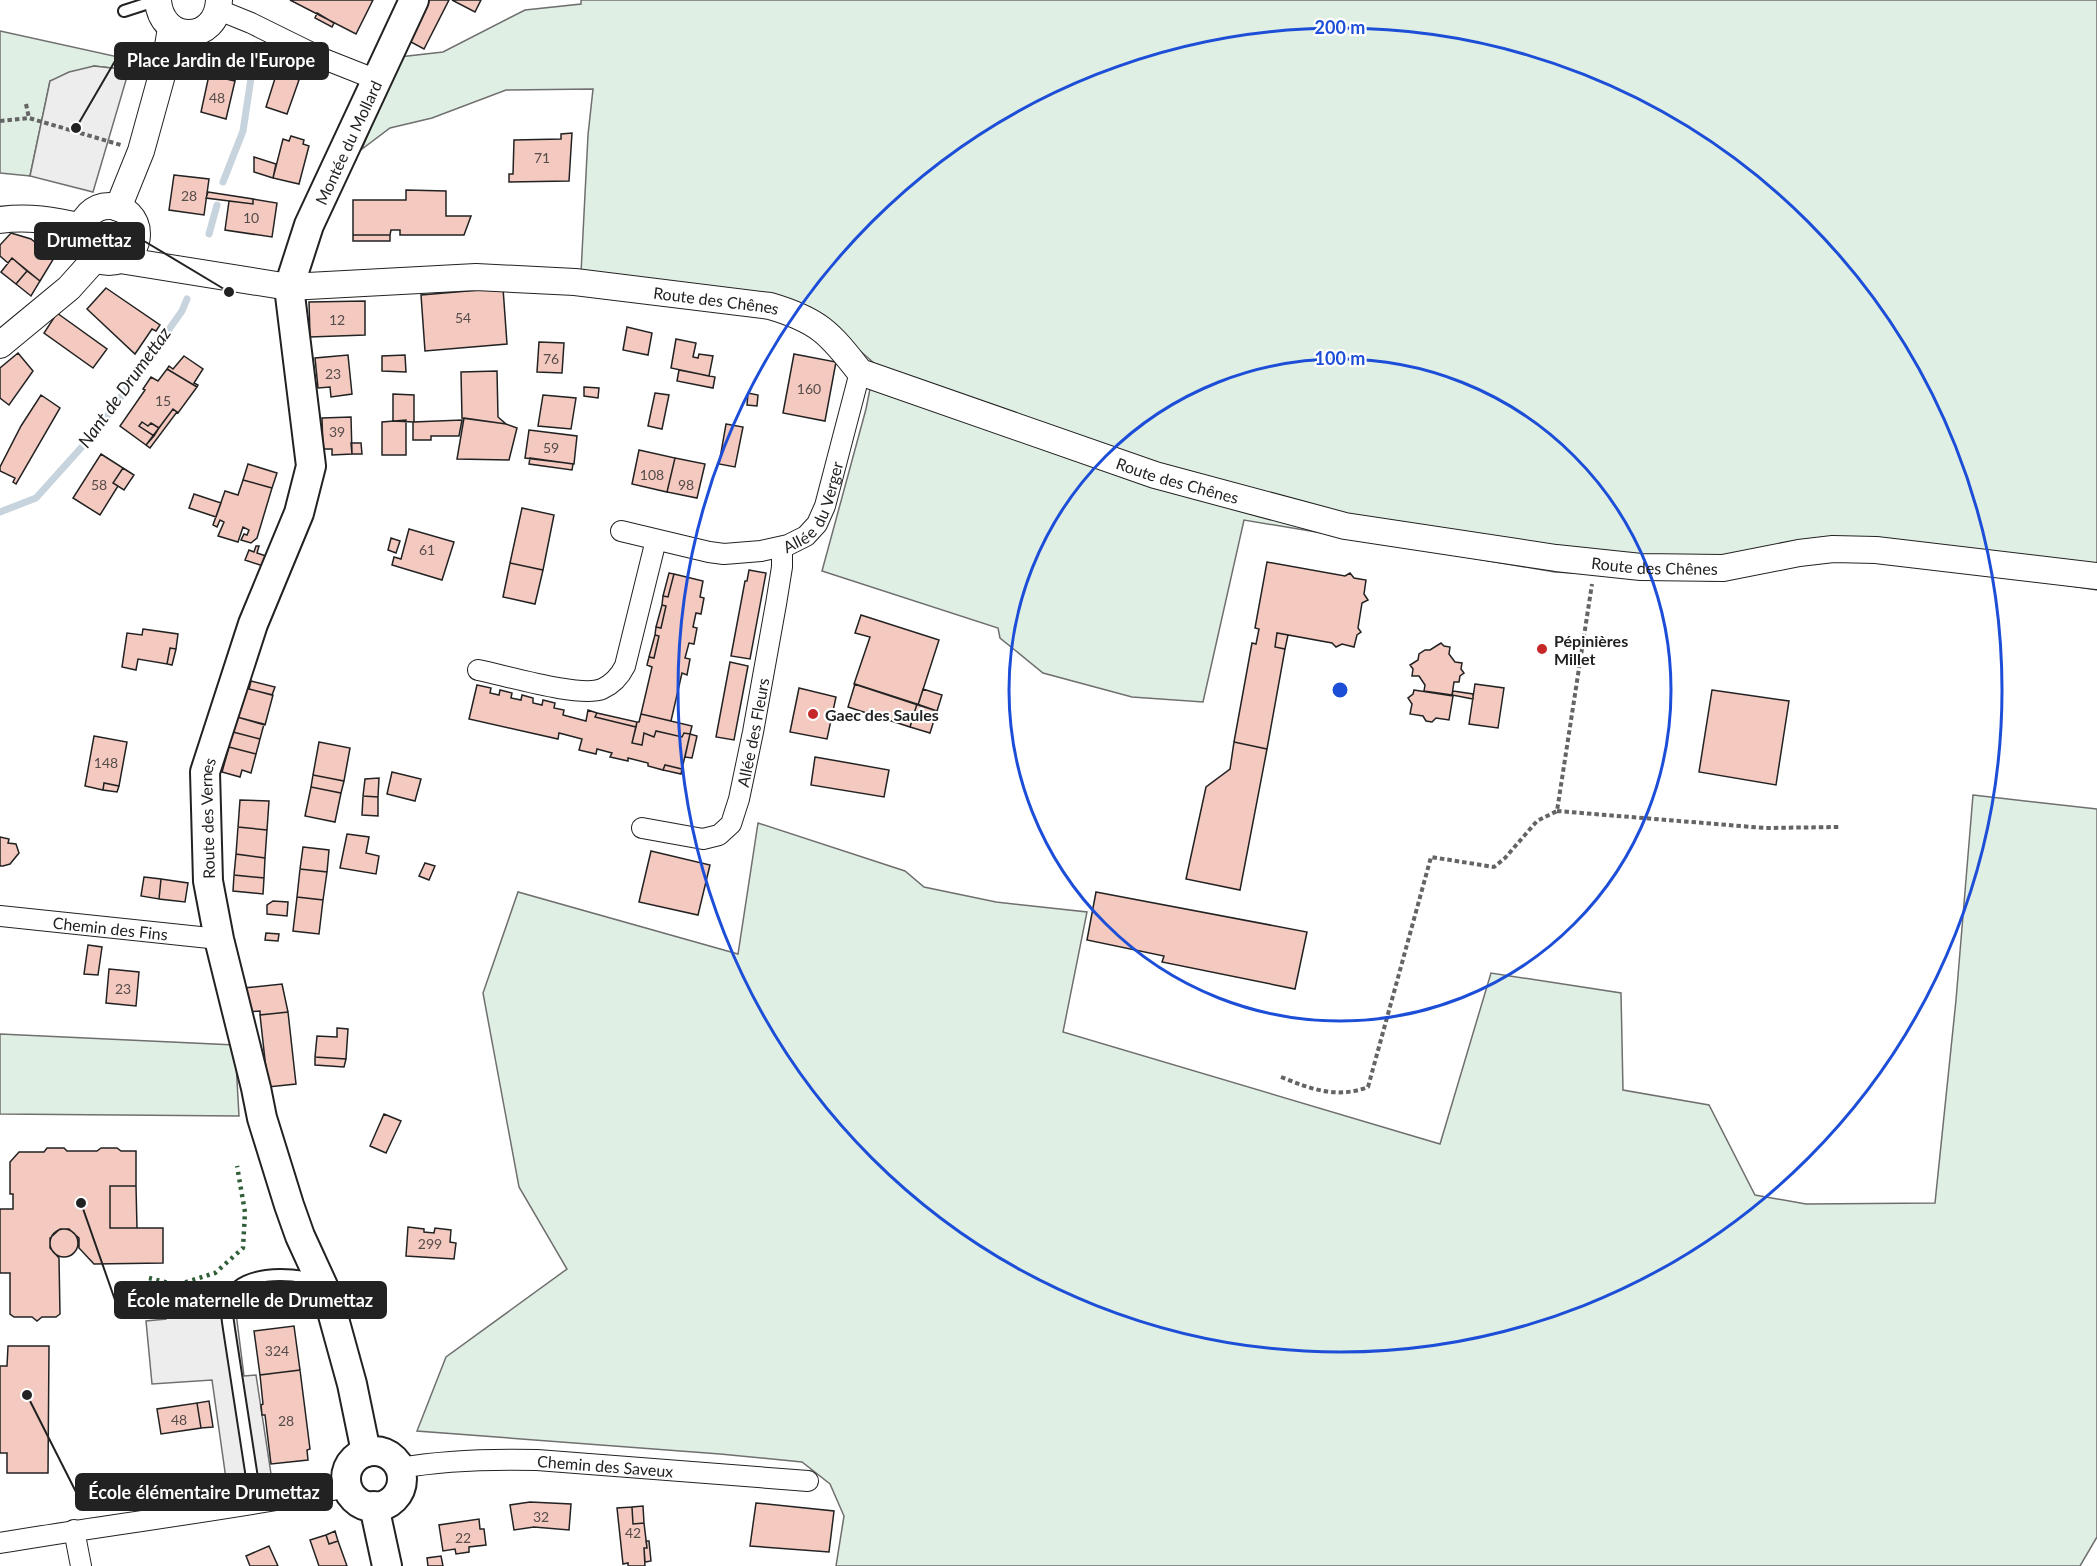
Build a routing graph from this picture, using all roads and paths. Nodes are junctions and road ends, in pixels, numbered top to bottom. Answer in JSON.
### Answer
{"nodes":[{"id":1,"x":414,"y":0,"type":"edge"},
{"id":2,"x":219,"y":5,"type":"edge"},
{"id":3,"x":166,"y":14,"type":"edge"},
{"id":4,"x":376,"y":80,"type":"junction"},
{"id":5,"x":26,"y":104,"type":"dead end"},
{"id":6,"x":29,"y":118,"type":"junction"},
{"id":7,"x":0,"y":121,"type":"edge"},
{"id":8,"x":141,"y":151,"type":"junction"},
{"id":9,"x":123,"y":211,"type":"junction"},
{"id":10,"x":0,"y":220,"type":"edge"},
{"id":11,"x":84,"y":222,"type":"junction"},
{"id":12,"x":114,"y":256,"type":"junction"},
{"id":13,"x":289,"y":287,"type":"junction"},
{"id":14,"x":0,"y":345,"type":"edge"},
{"id":15,"x":860,"y":372,"type":"junction"},
{"id":16,"x":621,"y":531,"type":"dead end"},
{"id":17,"x":657,"y":540,"type":"junction"},
{"id":18,"x":782,"y":547,"type":"junction"},
{"id":19,"x":1595,"y":562,"type":"junction"},
{"id":20,"x":2097,"y":576,"type":"edge"},
{"id":21,"x":478,"y":669,"type":"dead end"},
{"id":22,"x":1557,"y":811,"type":"junction"},
{"id":23,"x":1840,"y":827,"type":"dead end"},
{"id":24,"x":642,"y":828,"type":"dead end"},
{"id":25,"x":0,"y":916,"type":"edge"},
{"id":26,"x":219,"y":939,"type":"junction"},
{"id":27,"x":1281,"y":1077,"type":"dead end"},
{"id":28,"x":325,"y":1290,"type":"junction"},
{"id":29,"x":366,"y":1452,"type":"junction"},
{"id":30,"x":400,"y":1468,"type":"junction"},
{"id":31,"x":808,"y":1481,"type":"dead end"},
{"id":32,"x":348,"y":1487,"type":"junction"},
{"id":33,"x":256,"y":1504,"type":"junction"},
{"id":34,"x":374,"y":1506,"type":"junction"},
{"id":35,"x":74,"y":1530,"type":"junction"},
{"id":36,"x":0,"y":1541,"type":"edge"},
{"id":37,"x":81,"y":1566,"type":"edge"},
{"id":38,"x":387,"y":1566,"type":"edge"}],
"edges":[{"from":1,"to":4,"type":"main road","name":"Montée du Mollard"},
{"from":2,"to":3,"type":"street"},
{"from":2,"to":4,"type":"street"},
{"from":3,"to":8,"type":"street"},
{"from":4,"to":13,"type":"main road","name":"Montée du Mollard"},
{"from":5,"to":6,"type":"path"},
{"from":6,"to":7,"type":"path"},
{"from":6,"to":8,"type":"path"},
{"from":8,"to":9,"type":"street"},
{"from":9,"to":11,"type":"street"},
{"from":9,"to":12,"type":"street"},
{"from":10,"to":11,"type":"street"},
{"from":11,"to":12,"type":"street"},
{"from":12,"to":13,"type":"street","name":"Route des Chênes"},
{"from":12,"to":14,"type":"street"},
{"from":13,"to":15,"type":"street","name":"Route des Chênes"},
{"from":13,"to":26,"type":"main road","name":"Route des Vernes"},
{"from":15,"to":18,"type":"street","name":"Allée du Verger"},
{"from":15,"to":19,"type":"street","name":"Route des Chênes"},
{"from":16,"to":17,"type":"street","name":"Allée du Verger"},
{"from":17,"to":18,"type":"street","name":"Allée du Verger"},
{"from":17,"to":21,"type":"street"},
{"from":18,"to":24,"type":"street","name":"Allée des Fleurs"},
{"from":19,"to":20,"type":"street","name":"Route des Chênes"},
{"from":19,"to":22,"type":"path"},
{"from":22,"to":23,"type":"path"},
{"from":22,"to":27,"type":"path"},
{"from":25,"to":26,"type":"street","name":"Chemin des Fins"},
{"from":26,"to":28,"type":"main road","name":"Route des Vernes"},
{"from":28,"to":29,"type":"main road"},
{"from":28,"to":33,"type":"lane"},
{"from":29,"to":30,"type":"main road"},
{"from":29,"to":32,"type":"main road"},
{"from":30,"to":31,"type":"street","name":"Chemin des Saveux"},
{"from":30,"to":34,"type":"main road"},
{"from":32,"to":33,"type":"street"},
{"from":32,"to":34,"type":"main road"},
{"from":33,"to":35,"type":"street"},
{"from":34,"to":38,"type":"main road"},
{"from":35,"to":36,"type":"street"},
{"from":35,"to":37,"type":"street"}]}
